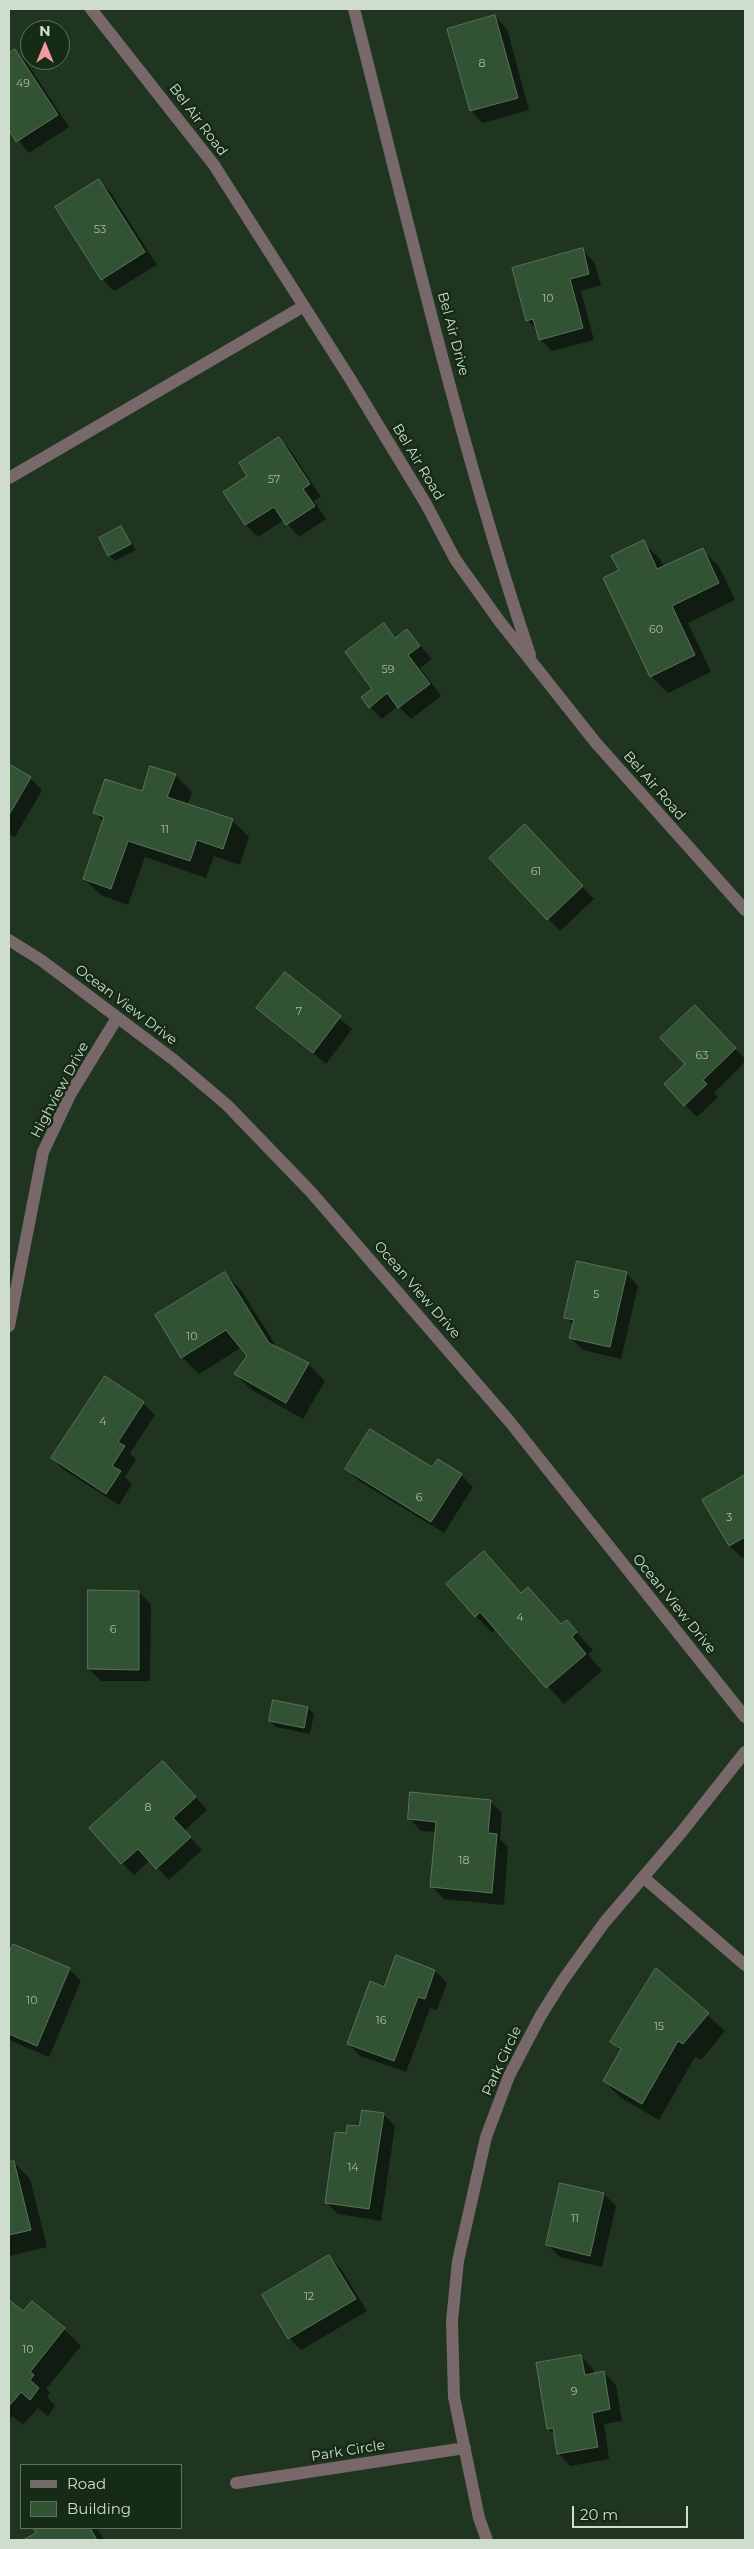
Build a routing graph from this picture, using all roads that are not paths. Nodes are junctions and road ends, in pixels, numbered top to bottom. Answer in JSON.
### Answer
{"nodes":[{"id":1,"x":91,"y":9,"type":"edge"},
{"id":2,"x":354,"y":9,"type":"edge"},
{"id":3,"x":304,"y":306,"type":"junction"},
{"id":4,"x":9,"y":478,"type":"edge"},
{"id":5,"x":533,"y":664,"type":"junction"},
{"id":6,"x":745,"y":910,"type":"edge"},
{"id":7,"x":9,"y":940,"type":"edge"},
{"id":8,"x":117,"y":1018,"type":"junction"},
{"id":9,"x":9,"y":1326,"type":"edge"},
{"id":10,"x":745,"y":1717,"type":"edge"},
{"id":11,"x":745,"y":1752,"type":"edge"},
{"id":12,"x":643,"y":1877,"type":"junction"},
{"id":13,"x":745,"y":1965,"type":"edge"},
{"id":14,"x":465,"y":2448,"type":"junction"},
{"id":15,"x":236,"y":2483,"type":"dead end"},
{"id":16,"x":487,"y":2540,"type":"edge"}],
"edges":[{"from":1,"to":3,"type":"street","name":"Bel Air Road"},
{"from":2,"to":5,"type":"street","name":"Bel Air Drive"},
{"from":3,"to":4,"type":"street"},
{"from":3,"to":5,"type":"street","name":"Bel Air Road"},
{"from":5,"to":6,"type":"street","name":"Bel Air Road"},
{"from":7,"to":8,"type":"street","name":"Ocean View Drive"},
{"from":8,"to":9,"type":"street","name":"Highview Drive"},
{"from":8,"to":10,"type":"street","name":"Ocean View Drive"},
{"from":11,"to":12,"type":"street","name":"Park Circle"},
{"from":12,"to":13,"type":"street"},
{"from":12,"to":14,"type":"street","name":"Park Circle"},
{"from":14,"to":15,"type":"street","name":"Park Circle"},
{"from":14,"to":16,"type":"street","name":"Park Circle"}]}
